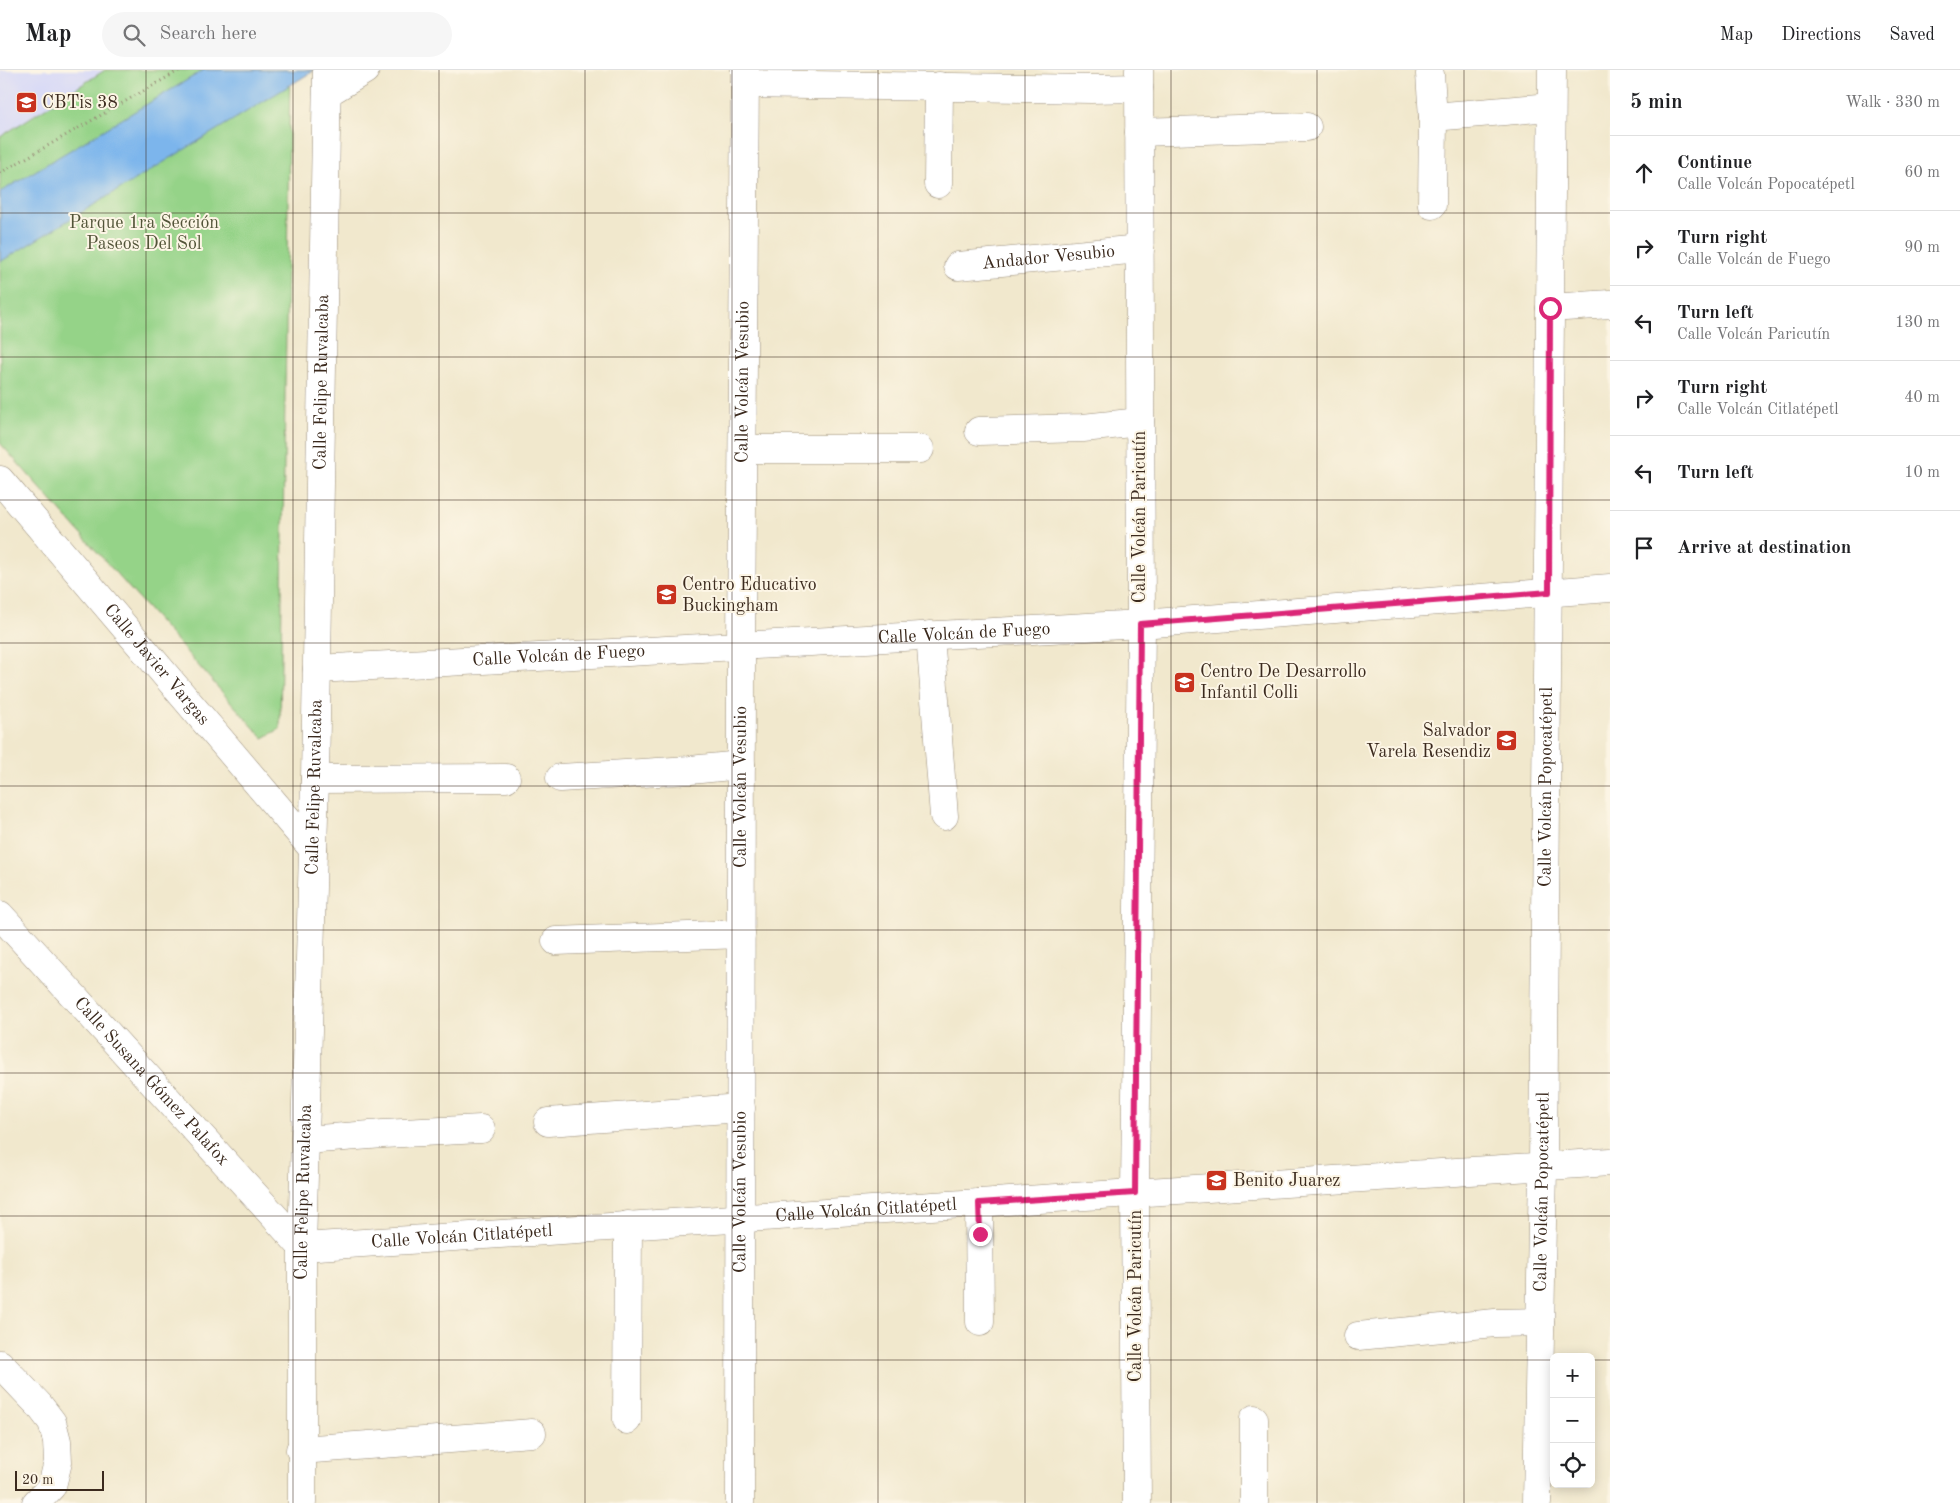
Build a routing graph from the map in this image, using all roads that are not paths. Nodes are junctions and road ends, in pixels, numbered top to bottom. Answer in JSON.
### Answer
{"nodes":[{"id":1,"x":365,"y":70,"type":"edge"},
{"id":2,"x":1552,"y":70,"type":"edge"},
{"id":3,"x":1430,"y":74,"type":"dead end"},
{"id":4,"x":745,"y":77,"type":"edge"},
{"id":5,"x":1139,"y":79,"type":"edge"},
{"id":6,"x":327,"y":82,"type":"edge"},
{"id":7,"x":939,"y":86,"type":"junction"},
{"id":8,"x":1551,"y":107,"type":"junction"},
{"id":9,"x":1433,"y":117,"type":"junction"},
{"id":10,"x":1307,"y":128,"type":"dead end"},
{"id":11,"x":1139,"y":132,"type":"junction"},
{"id":12,"x":938,"y":184,"type":"dead end"},
{"id":13,"x":1432,"y":204,"type":"dead end"},
{"id":14,"x":1140,"y":249,"type":"junction"},
{"id":15,"x":958,"y":266,"type":"dead end"},
{"id":16,"x":1610,"y":304,"type":"edge"},
{"id":17,"x":1550,"y":308,"type":"junction"},
{"id":18,"x":1140,"y":422,"type":"junction"},
{"id":19,"x":978,"y":431,"type":"dead end"},
{"id":20,"x":743,"y":449,"type":"junction"},
{"id":21,"x":920,"y":449,"type":"dead end"},
{"id":22,"x":0,"y":480,"type":"edge"},
{"id":23,"x":1610,"y":588,"type":"edge"},
{"id":24,"x":1549,"y":592,"type":"junction"},
{"id":25,"x":1140,"y":624,"type":"junction"},
{"id":26,"x":930,"y":635,"type":"junction"},
{"id":27,"x":741,"y":646,"type":"junction"},
{"id":28,"x":317,"y":669,"type":"junction"},
{"id":29,"x":741,"y":765,"type":"junction"},
{"id":30,"x":506,"y":778,"type":"dead end"},
{"id":31,"x":560,"y":778,"type":"dead end"},
{"id":32,"x":315,"y":779,"type":"junction"},
{"id":33,"x":944,"y":816,"type":"dead end"},
{"id":34,"x":313,"y":849,"type":"junction"},
{"id":35,"x":0,"y":915,"type":"edge"},
{"id":36,"x":741,"y":934,"type":"junction"},
{"id":37,"x":556,"y":941,"type":"dead end"},
{"id":38,"x":741,"y":1108,"type":"junction"},
{"id":39,"x":548,"y":1122,"type":"dead end"},
{"id":40,"x":481,"y":1129,"type":"dead end"},
{"id":41,"x":306,"y":1140,"type":"junction"},
{"id":42,"x":1610,"y":1162,"type":"edge"},
{"id":43,"x":1543,"y":1166,"type":"junction"},
{"id":44,"x":1135,"y":1193,"type":"junction"},
{"id":45,"x":979,"y":1203,"type":"junction"},
{"id":46,"x":741,"y":1217,"type":"junction"},
{"id":47,"x":628,"y":1225,"type":"junction"},
{"id":48,"x":302,"y":1247,"type":"junction"},
{"id":49,"x":980,"y":1322,"type":"dead end"},
{"id":50,"x":1540,"y":1322,"type":"junction"},
{"id":51,"x":1358,"y":1336,"type":"dead end"},
{"id":52,"x":0,"y":1364,"type":"edge"},
{"id":53,"x":1254,"y":1419,"type":"dead end"},
{"id":54,"x":628,"y":1420,"type":"dead end"},
{"id":55,"x":532,"y":1433,"type":"dead end"},
{"id":56,"x":300,"y":1450,"type":"junction"},
{"id":57,"x":36,"y":1503,"type":"edge"},
{"id":58,"x":302,"y":1503,"type":"edge"},
{"id":59,"x":740,"y":1503,"type":"edge"},
{"id":60,"x":1137,"y":1503,"type":"edge"},
{"id":61,"x":1254,"y":1503,"type":"edge"},
{"id":62,"x":1537,"y":1503,"type":"edge"}],
"edges":[{"from":1,"to":6,"type":"street"},
{"from":2,"to":8,"type":"street","name":"Calle Volcán Popocatépetl"},
{"from":3,"to":9,"type":"street"},
{"from":4,"to":7,"type":"street"},
{"from":4,"to":20,"type":"street","name":"Calle Volcán Vesubio"},
{"from":5,"to":7,"type":"street"},
{"from":5,"to":11,"type":"street","name":"Calle Volcán Paricutín"},
{"from":6,"to":28,"type":"street","name":"Calle Felipe Ruvalcaba"},
{"from":7,"to":12,"type":"street"},
{"from":8,"to":9,"type":"street"},
{"from":8,"to":17,"type":"street","name":"Calle Volcán Popocatépetl"},
{"from":9,"to":13,"type":"street"},
{"from":10,"to":11,"type":"street"},
{"from":11,"to":14,"type":"street","name":"Calle Volcán Paricutín"},
{"from":14,"to":15,"type":"street","name":"Andador Vesubio"},
{"from":14,"to":18,"type":"street","name":"Calle Volcán Paricutín"},
{"from":16,"to":17,"type":"street"},
{"from":17,"to":24,"type":"street","name":"Calle Volcán Popocatépetl"},
{"from":18,"to":19,"type":"street"},
{"from":18,"to":25,"type":"street","name":"Calle Volcán Paricutín"},
{"from":20,"to":21,"type":"street"},
{"from":20,"to":27,"type":"street","name":"Calle Volcán Vesubio"},
{"from":22,"to":34,"type":"street","name":"Calle Javier Vargas"},
{"from":23,"to":24,"type":"street","name":"Calle Volcán de Fuego"},
{"from":24,"to":25,"type":"street","name":"Calle Volcán de Fuego"},
{"from":24,"to":43,"type":"street","name":"Calle Volcán Popocatépetl"},
{"from":25,"to":26,"type":"street","name":"Calle Volcán de Fuego"},
{"from":25,"to":44,"type":"street","name":"Calle Volcán Paricutín"},
{"from":26,"to":27,"type":"street","name":"Calle Volcán de Fuego"},
{"from":26,"to":33,"type":"street"},
{"from":27,"to":28,"type":"street","name":"Calle Volcán de Fuego"},
{"from":27,"to":29,"type":"street","name":"Calle Volcán Vesubio"},
{"from":28,"to":32,"type":"street","name":"Calle Felipe Ruvalcaba"},
{"from":29,"to":31,"type":"street"},
{"from":29,"to":36,"type":"street","name":"Calle Volcán Vesubio"},
{"from":30,"to":32,"type":"street"},
{"from":32,"to":34,"type":"street","name":"Calle Felipe Ruvalcaba"},
{"from":34,"to":41,"type":"street","name":"Calle Felipe Ruvalcaba"},
{"from":35,"to":48,"type":"street","name":"Calle Susana Gómez Palafox"},
{"from":36,"to":37,"type":"street"},
{"from":36,"to":38,"type":"street","name":"Calle Volcán Vesubio"},
{"from":38,"to":39,"type":"street"},
{"from":38,"to":46,"type":"street","name":"Calle Volcán Vesubio"},
{"from":40,"to":41,"type":"street"},
{"from":41,"to":48,"type":"street","name":"Calle Felipe Ruvalcaba"},
{"from":42,"to":43,"type":"street","name":"Calle Volcán Citlatépetl"},
{"from":43,"to":44,"type":"street","name":"Calle Volcán Citlatépetl"},
{"from":43,"to":50,"type":"street","name":"Calle Volcán Popocatépetl"},
{"from":44,"to":45,"type":"street","name":"Calle Volcán Citlatépetl"},
{"from":44,"to":60,"type":"street","name":"Calle Volcán Paricutín"},
{"from":45,"to":46,"type":"street","name":"Calle Volcán Citlatépetl"},
{"from":45,"to":49,"type":"street"},
{"from":46,"to":47,"type":"street","name":"Calle Volcán Citlatépetl"},
{"from":46,"to":59,"type":"street","name":"Calle Volcán Vesubio"},
{"from":47,"to":48,"type":"street","name":"Calle Volcán Citlatépetl"},
{"from":47,"to":54,"type":"street"},
{"from":48,"to":56,"type":"street","name":"Calle Felipe Ruvalcaba"},
{"from":50,"to":51,"type":"street"},
{"from":50,"to":62,"type":"street","name":"Calle Volcán Popocatépetl"},
{"from":52,"to":57,"type":"street"},
{"from":53,"to":61,"type":"street"},
{"from":55,"to":56,"type":"street"},
{"from":56,"to":58,"type":"street","name":"Calle Felipe Ruvalcaba"}]}
